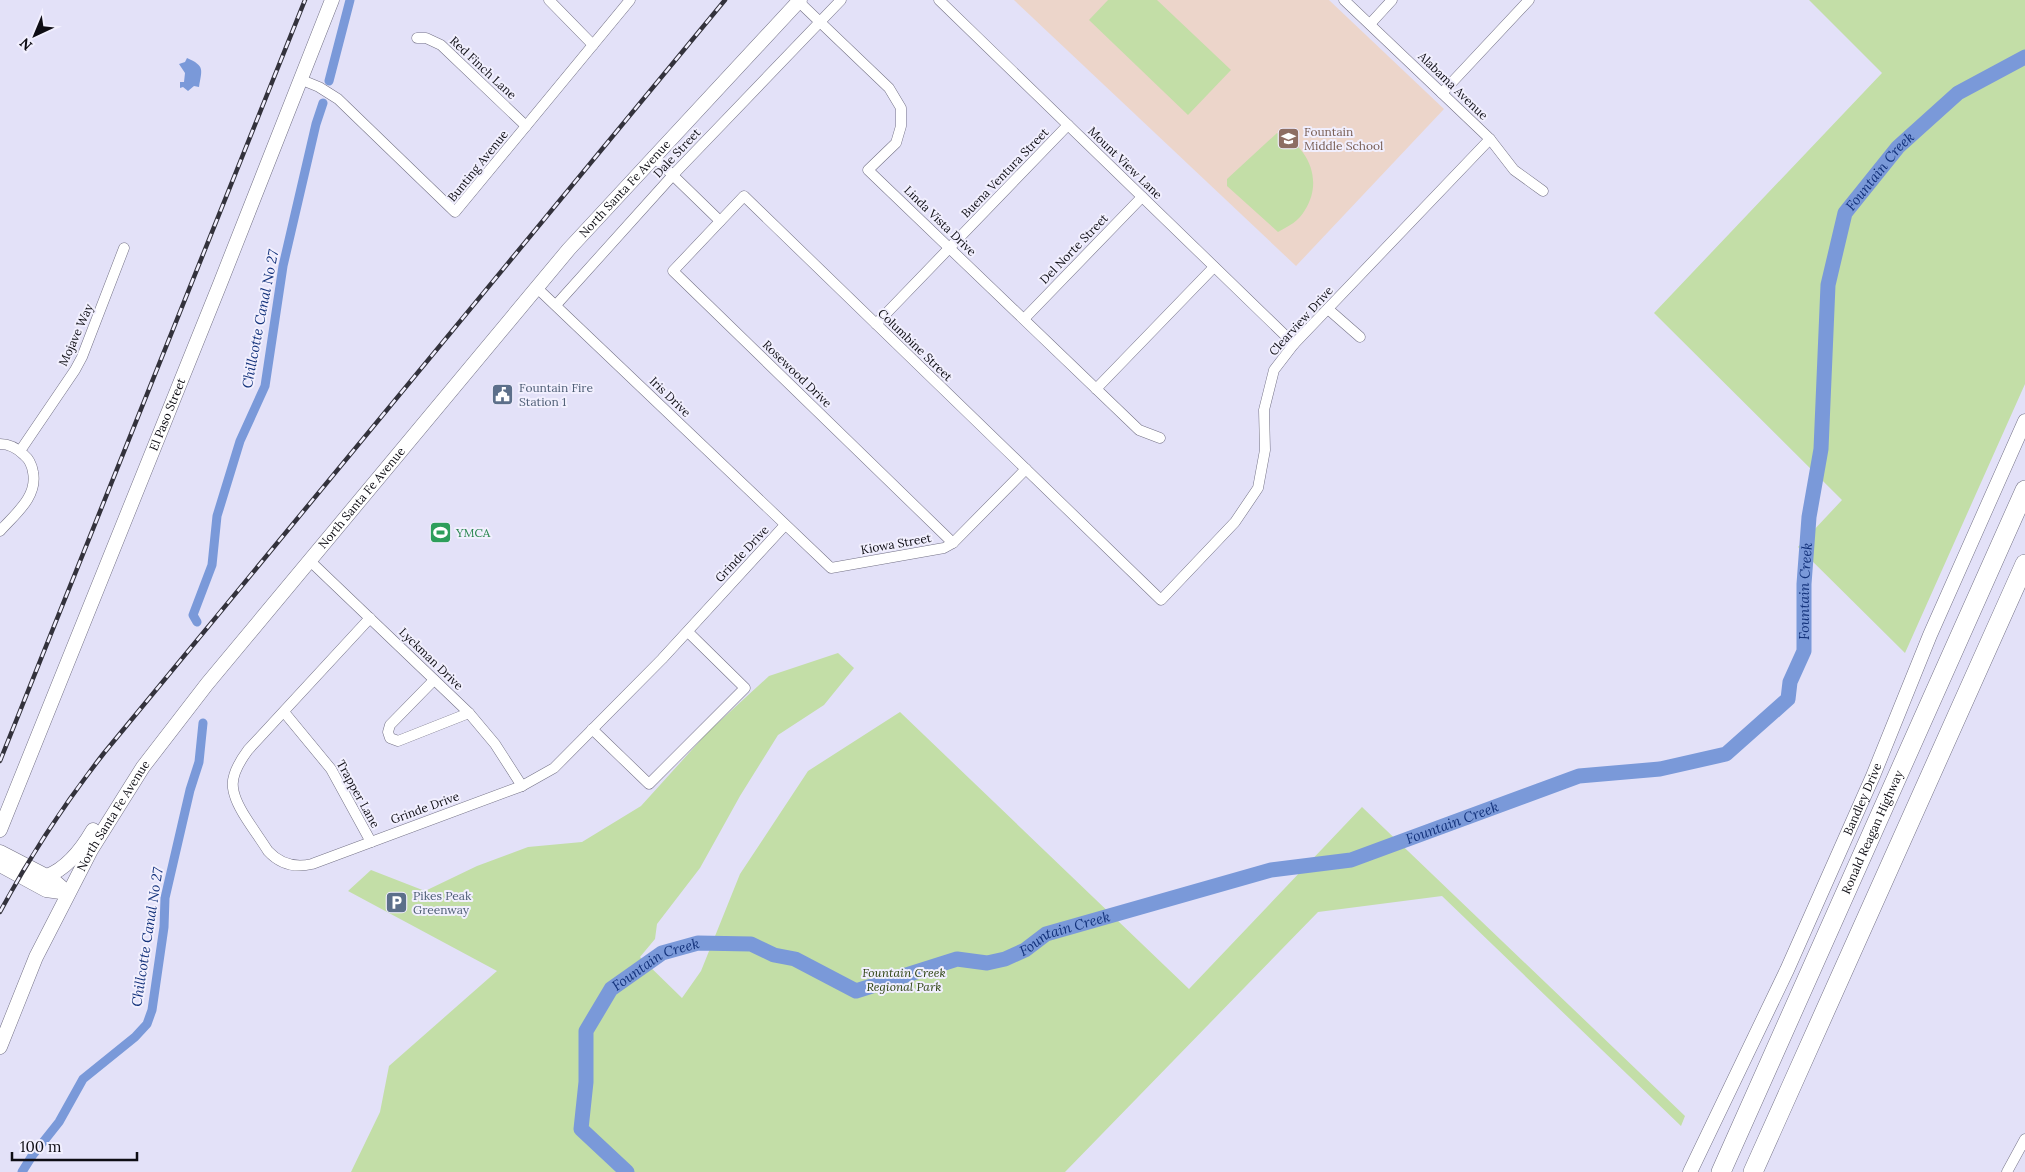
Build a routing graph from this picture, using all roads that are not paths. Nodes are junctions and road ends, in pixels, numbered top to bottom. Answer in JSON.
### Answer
{"nodes":[{"id":1,"x":332,"y":0,"type":"edge"},
{"id":2,"x":549,"y":0,"type":"edge"},
{"id":3,"x":630,"y":0,"type":"edge"},
{"id":4,"x":841,"y":0,"type":"edge"},
{"id":5,"x":939,"y":0,"type":"edge"},
{"id":6,"x":1344,"y":0,"type":"edge"},
{"id":7,"x":1392,"y":0,"type":"edge"},
{"id":8,"x":1529,"y":0,"type":"edge"},
{"id":9,"x":800,"y":1,"type":"edge"},
{"id":10,"x":820,"y":22,"type":"junction"},
{"id":11,"x":1370,"y":24,"type":"junction"},
{"id":12,"x":417,"y":38,"type":"dead end"},
{"id":13,"x":593,"y":45,"type":"junction"},
{"id":14,"x":302,"y":80,"type":"junction"},
{"id":15,"x":1442,"y":93,"type":"junction"},
{"id":16,"x":1068,"y":125,"type":"junction"},
{"id":17,"x":526,"y":126,"type":"junction"},
{"id":18,"x":1490,"y":139,"type":"junction"},
{"id":19,"x":653,"y":156,"type":"junction"},
{"id":20,"x":673,"y":175,"type":"junction"},
{"id":21,"x":1543,"y":192,"type":"dead end"},
{"id":22,"x":1142,"y":197,"type":"junction"},
{"id":23,"x":720,"y":221,"type":"junction"},
{"id":24,"x":124,"y":248,"type":"dead end"},
{"id":25,"x":949,"y":248,"type":"junction"},
{"id":26,"x":1214,"y":267,"type":"junction"},
{"id":27,"x":536,"y":288,"type":"junction"},
{"id":28,"x":556,"y":305,"type":"junction"},
{"id":29,"x":1328,"y":309,"type":"junction"},
{"id":30,"x":1024,"y":319,"type":"junction"},
{"id":31,"x":876,"y":324,"type":"junction"},
{"id":32,"x":1360,"y":338,"type":"dead end"},
{"id":33,"x":1294,"y":344,"type":"junction"},
{"id":34,"x":1096,"y":389,"type":"junction"},
{"id":35,"x":2025,"y":421,"type":"edge"},
{"id":36,"x":1160,"y":438,"type":"dead end"},
{"id":37,"x":0,"y":444,"type":"edge"},
{"id":38,"x":20,"y":451,"type":"junction"},
{"id":39,"x":1026,"y":469,"type":"junction"},
{"id":40,"x":2025,"y":490,"type":"edge"},
{"id":41,"x":785,"y":525,"type":"junction"},
{"id":42,"x":0,"y":531,"type":"edge"},
{"id":43,"x":953,"y":543,"type":"junction"},
{"id":44,"x":309,"y":560,"type":"junction"},
{"id":45,"x":2025,"y":564,"type":"edge"},
{"id":46,"x":1161,"y":600,"type":"joint"},
{"id":47,"x":370,"y":618,"type":"junction"},
{"id":48,"x":688,"y":632,"type":"junction"},
{"id":49,"x":434,"y":680,"type":"junction"},
{"id":50,"x":284,"y":712,"type":"junction"},
{"id":51,"x":469,"y":713,"type":"junction"},
{"id":52,"x":592,"y":729,"type":"junction"},
{"id":53,"x":152,"y":755,"type":"junction"},
{"id":54,"x":522,"y":786,"type":"junction"},
{"id":55,"x":0,"y":830,"type":"edge"},
{"id":56,"x":371,"y":842,"type":"junction"},
{"id":57,"x":0,"y":852,"type":"edge"},
{"id":58,"x":0,"y":865,"type":"edge"},
{"id":59,"x":47,"y":876,"type":"junction"},
{"id":60,"x":68,"y":893,"type":"junction"},
{"id":61,"x":0,"y":1047,"type":"edge"},
{"id":62,"x":2025,"y":1139,"type":"edge"},
{"id":63,"x":1690,"y":1172,"type":"edge"},
{"id":64,"x":1721,"y":1172,"type":"edge"},
{"id":65,"x":1754,"y":1172,"type":"edge"},
{"id":66,"x":2007,"y":1172,"type":"edge"}],
"edges":[{"from":1,"to":14,"type":"main road","name":"El Paso Street"},
{"from":2,"to":13,"type":"street"},
{"from":3,"to":13,"type":"street","name":"Bunting Avenue"},
{"from":4,"to":10,"type":"street","name":"Dale Street"},
{"from":5,"to":16,"type":"street","name":"Mount View Lane"},
{"from":6,"to":11,"type":"street","name":"Alabama Avenue"},
{"from":7,"to":11,"type":"street"},
{"from":8,"to":15,"type":"street"},
{"from":9,"to":10,"type":"street","name":"Linda Vista Drive"},
{"from":9,"to":19,"type":"main road","name":"North Santa Fe Avenue"},
{"from":10,"to":20,"type":"street","name":"Dale Street"},
{"from":10,"to":25,"type":"street","name":"Linda Vista Drive"},
{"from":11,"to":15,"type":"street","name":"Alabama Avenue"},
{"from":12,"to":17,"type":"street","name":"Red Finch Lane"},
{"from":13,"to":17,"type":"street","name":"Bunting Avenue"},
{"from":14,"to":17,"type":"street","name":"Bunting Avenue"},
{"from":14,"to":55,"type":"main road","name":"El Paso Street"},
{"from":15,"to":18,"type":"street","name":"Alabama Avenue"},
{"from":16,"to":22,"type":"street","name":"Mount View Lane"},
{"from":16,"to":25,"type":"street","name":"Buena Ventura Street"},
{"from":18,"to":21,"type":"street","name":"Alabama Avenue"},
{"from":18,"to":29,"type":"street","name":"Clearview Drive"},
{"from":19,"to":20,"type":"street"},
{"from":19,"to":27,"type":"main road","name":"North Santa Fe Avenue"},
{"from":20,"to":23,"type":"street"},
{"from":20,"to":28,"type":"street","name":"Dale Street"},
{"from":22,"to":26,"type":"street","name":"Mount View Lane"},
{"from":22,"to":30,"type":"street","name":"Del Norte Street"},
{"from":23,"to":31,"type":"street","name":"Columbine Street"},
{"from":23,"to":43,"type":"street","name":"Rosewood Drive"},
{"from":24,"to":38,"type":"street","name":"Mojave Way"},
{"from":25,"to":30,"type":"street","name":"Linda Vista Drive"},
{"from":25,"to":31,"type":"street","name":"Buena Ventura Street"},
{"from":26,"to":33,"type":"street","name":"Mount View Lane"},
{"from":26,"to":34,"type":"street"},
{"from":27,"to":28,"type":"street","name":"Iris Drive"},
{"from":27,"to":44,"type":"main road","name":"North Santa Fe Avenue"},
{"from":28,"to":41,"type":"street","name":"Iris Drive"},
{"from":29,"to":32,"type":"street"},
{"from":29,"to":33,"type":"street","name":"Clearview Drive"},
{"from":30,"to":34,"type":"street","name":"Linda Vista Drive"},
{"from":31,"to":39,"type":"street","name":"Columbine Street"},
{"from":33,"to":46,"type":"street","name":"Clearview Drive"},
{"from":34,"to":36,"type":"street","name":"Linda Vista Drive"},
{"from":35,"to":63,"type":"main road","name":"Bandley Drive"},
{"from":37,"to":38,"type":"street"},
{"from":38,"to":42,"type":"street"},
{"from":39,"to":43,"type":"street","name":"Kiowa Street"},
{"from":39,"to":46,"type":"street","name":"Columbine Street"},
{"from":40,"to":64,"type":"highway","name":"Ronald Reagan Highway"},
{"from":41,"to":43,"type":"street","name":"Kiowa Street"},
{"from":41,"to":48,"type":"street","name":"Grinde Drive"},
{"from":44,"to":47,"type":"street","name":"Lyckman Drive"},
{"from":44,"to":53,"type":"main road","name":"North Santa Fe Avenue"},
{"from":45,"to":65,"type":"highway"},
{"from":47,"to":49,"type":"street","name":"Lyckman Drive"},
{"from":47,"to":50,"type":"street","name":"Grinde Drive"},
{"from":48,"to":52,"type":"street","name":"Grinde Drive"},
{"from":48,"to":52,"type":"street"},
{"from":49,"to":51,"type":"street","name":"Lyckman Drive"},
{"from":49,"to":51,"type":"street"},
{"from":50,"to":56,"type":"street","name":"Trapper Lane"},
{"from":50,"to":56,"type":"street","name":"Grinde Drive"},
{"from":51,"to":54,"type":"street","name":"Lyckman Drive"},
{"from":52,"to":54,"type":"street","name":"Grinde Drive"},
{"from":53,"to":59,"type":"main road"},
{"from":53,"to":60,"type":"main road","name":"North Santa Fe Avenue"},
{"from":54,"to":56,"type":"street","name":"Grinde Drive"},
{"from":57,"to":59,"type":"main road"},
{"from":58,"to":60,"type":"main road"},
{"from":59,"to":60,"type":"main road"},
{"from":60,"to":61,"type":"main road","name":"North Santa Fe Avenue"},
{"from":62,"to":66,"type":"street"}]}
